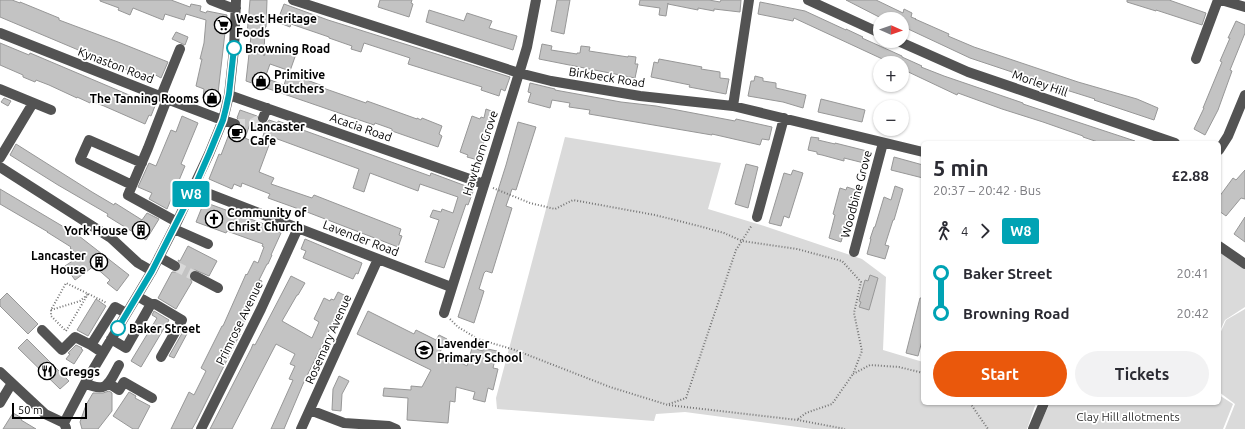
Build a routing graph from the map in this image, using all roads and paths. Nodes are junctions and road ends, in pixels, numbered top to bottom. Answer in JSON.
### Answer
{"nodes":[{"id":1,"x":211,"y":0,"type":"edge"},
{"id":2,"x":293,"y":0,"type":"edge"},
{"id":3,"x":536,"y":0,"type":"edge"},
{"id":4,"x":749,"y":0,"type":"edge"},
{"id":5,"x":808,"y":0,"type":"edge"},
{"id":6,"x":1219,"y":0,"type":"edge"},
{"id":7,"x":236,"y":4,"type":"edge"},
{"id":8,"x":1245,"y":7,"type":"edge"},
{"id":9,"x":873,"y":30,"type":"edge"},
{"id":10,"x":0,"y":33,"type":"edge"},
{"id":11,"x":909,"y":46,"type":"edge"},
{"id":12,"x":180,"y":49,"type":"dead end"},
{"id":13,"x":1196,"y":59,"type":"dead end"},
{"id":14,"x":519,"y":74,"type":"junction"},
{"id":15,"x":0,"y":89,"type":"edge"},
{"id":16,"x":229,"y":94,"type":"junction"},
{"id":17,"x":1245,"y":95,"type":"edge"},
{"id":18,"x":164,"y":98,"type":"junction"},
{"id":19,"x":33,"y":103,"type":"junction"},
{"id":20,"x":733,"y":106,"type":"junction"},
{"id":21,"x":267,"y":108,"type":"junction"},
{"id":22,"x":51,"y":110,"type":"dead end"},
{"id":23,"x":263,"y":118,"type":"dead end"},
{"id":24,"x":784,"y":118,"type":"junction"},
{"id":25,"x":223,"y":120,"type":"junction"},
{"id":26,"x":235,"y":124,"type":"tunnel mouth"},
{"id":27,"x":1169,"y":141,"type":"edge"},
{"id":28,"x":883,"y":143,"type":"junction"},
{"id":29,"x":1221,"y":147,"type":"edge"},
{"id":30,"x":921,"y":152,"type":"edge"},
{"id":31,"x":0,"y":158,"type":"edge"},
{"id":32,"x":142,"y":163,"type":"junction"},
{"id":33,"x":0,"y":167,"type":"edge"},
{"id":34,"x":484,"y":184,"type":"junction"},
{"id":35,"x":132,"y":185,"type":"junction"},
{"id":36,"x":194,"y":188,"type":"junction"},
{"id":37,"x":757,"y":217,"type":"joint"},
{"id":38,"x":175,"y":225,"type":"junction"},
{"id":39,"x":298,"y":228,"type":"junction"},
{"id":40,"x":742,"y":241,"type":"junction"},
{"id":41,"x":208,"y":244,"type":"dead end"},
{"id":42,"x":1221,"y":247,"type":"edge"},
{"id":43,"x":854,"y":252,"type":"dead end"},
{"id":44,"x":159,"y":257,"type":"junction"},
{"id":45,"x":378,"y":259,"type":"junction"},
{"id":46,"x":1245,"y":264,"type":"edge"},
{"id":47,"x":175,"y":266,"type":"tunnel mouth"},
{"id":48,"x":152,"y":271,"type":"junction"},
{"id":49,"x":195,"y":276,"type":"tunnel mouth"},
{"id":50,"x":452,"y":287,"type":"junction"},
{"id":51,"x":218,"y":288,"type":"dead end"},
{"id":52,"x":88,"y":294,"type":"junction"},
{"id":53,"x":137,"y":296,"type":"junction"},
{"id":54,"x":151,"y":304,"type":"junction"},
{"id":55,"x":115,"y":307,"type":"junction"},
{"id":56,"x":51,"y":310,"type":"junction"},
{"id":57,"x":444,"y":312,"type":"joint"},
{"id":58,"x":126,"y":313,"type":"junction"},
{"id":59,"x":42,"y":330,"type":"dead end"},
{"id":60,"x":111,"y":339,"type":"junction"},
{"id":61,"x":91,"y":345,"type":"junction"},
{"id":62,"x":103,"y":352,"type":"junction"},
{"id":63,"x":161,"y":356,"type":"dead end"},
{"id":64,"x":119,"y":365,"type":"dead end"},
{"id":65,"x":0,"y":372,"type":"edge"},
{"id":66,"x":921,"y":373,"type":"edge"},
{"id":67,"x":853,"y":374,"type":"junction"},
{"id":68,"x":12,"y":383,"type":"junction"},
{"id":69,"x":85,"y":383,"type":"junction"},
{"id":70,"x":108,"y":383,"type":"junction"},
{"id":71,"x":152,"y":398,"type":"dead end"},
{"id":72,"x":0,"y":403,"type":"edge"},
{"id":73,"x":668,"y":405,"type":"junction"},
{"id":74,"x":971,"y":405,"type":"edge"},
{"id":75,"x":1043,"y":405,"type":"edge"},
{"id":76,"x":310,"y":410,"type":"junction"},
{"id":77,"x":798,"y":420,"type":"junction"},
{"id":78,"x":65,"y":426,"type":"edge"},
{"id":79,"x":201,"y":429,"type":"edge"},
{"id":80,"x":301,"y":429,"type":"edge"},
{"id":81,"x":396,"y":429,"type":"edge"},
{"id":82,"x":845,"y":429,"type":"edge"},
{"id":83,"x":988,"y":429,"type":"edge"},
{"id":84,"x":1033,"y":429,"type":"edge"}],
"edges":[{"from":1,"to":7,"type":"street"},
{"from":2,"to":14,"type":"street","name":"Birkbeck Road"},
{"from":3,"to":14,"type":"street","name":"Hawthorn Grove"},
{"from":4,"to":20,"type":"street"},
{"from":5,"to":9,"type":"street"},
{"from":6,"to":8,"type":"street"},
{"from":6,"to":13,"type":"street"},
{"from":7,"to":16,"type":"street"},
{"from":10,"to":18,"type":"street","name":"Kynaston Road"},
{"from":11,"to":27,"type":"street","name":"Morley Hill"},
{"from":12,"to":18,"type":"street"},
{"from":14,"to":20,"type":"street","name":"Birkbeck Road"},
{"from":14,"to":34,"type":"street","name":"Hawthorn Grove"},
{"from":15,"to":19,"type":"street"},
{"from":16,"to":21,"type":"street","name":"Acacia Road"},
{"from":16,"to":25,"type":"street"},
{"from":17,"to":29,"type":"street"},
{"from":18,"to":25,"type":"street","name":"Kynaston Road"},
{"from":18,"to":32,"type":"street"},
{"from":19,"to":22,"type":"street"},
{"from":19,"to":31,"type":"street"},
{"from":20,"to":24,"type":"street","name":"Birkbeck Road"},
{"from":21,"to":23,"type":"street"},
{"from":21,"to":34,"type":"street","name":"Acacia Road"},
{"from":24,"to":28,"type":"street","name":"Birkbeck Road"},
{"from":24,"to":37,"type":"street"},
{"from":25,"to":26,"type":"street","name":"Kynaston Road"},
{"from":25,"to":36,"type":"street"},
{"from":28,"to":30,"type":"street","name":"Birkbeck Road"},
{"from":28,"to":43,"type":"street","name":"Woodbine Grove"},
{"from":32,"to":35,"type":"street"},
{"from":32,"to":35,"type":"street"},
{"from":33,"to":48,"type":"street"},
{"from":34,"to":40,"type":"path"},
{"from":34,"to":50,"type":"street","name":"Hawthorn Grove"},
{"from":35,"to":38,"type":"street"},
{"from":36,"to":38,"type":"street"},
{"from":36,"to":39,"type":"street","name":"Lavender Road"},
{"from":37,"to":40,"type":"path"},
{"from":38,"to":41,"type":"street"},
{"from":38,"to":44,"type":"street"},
{"from":39,"to":45,"type":"street","name":"Lavender Road"},
{"from":39,"to":79,"type":"street","name":"Primrose Avenue"},
{"from":40,"to":67,"type":"path"},
{"from":40,"to":73,"type":"path"},
{"from":42,"to":46,"type":"street"},
{"from":44,"to":47,"type":"street"},
{"from":44,"to":48,"type":"street"},
{"from":45,"to":50,"type":"street","name":"Lavender Road"},
{"from":45,"to":76,"type":"street","name":"Rosemary Avenue"},
{"from":48,"to":53,"type":"street"},
{"from":49,"to":51,"type":"street"},
{"from":50,"to":57,"type":"street","name":"Hawthorn Grove"},
{"from":52,"to":55,"type":"path"},
{"from":52,"to":56,"type":"path"},
{"from":52,"to":56,"type":"path"},
{"from":52,"to":56,"type":"path"},
{"from":53,"to":54,"type":"street"},
{"from":53,"to":58,"type":"street"},
{"from":54,"to":60,"type":"street"},
{"from":54,"to":63,"type":"street"},
{"from":55,"to":58,"type":"street"},
{"from":55,"to":61,"type":"street"},
{"from":57,"to":73,"type":"path"},
{"from":58,"to":60,"type":"street"},
{"from":59,"to":61,"type":"street"},
{"from":60,"to":62,"type":"street"},
{"from":61,"to":62,"type":"street"},
{"from":62,"to":69,"type":"street"},
{"from":64,"to":70,"type":"street"},
{"from":65,"to":68,"type":"street"},
{"from":66,"to":67,"type":"path"},
{"from":67,"to":77,"type":"path"},
{"from":68,"to":72,"type":"street"},
{"from":68,"to":78,"type":"street"},
{"from":69,"to":70,"type":"street"},
{"from":69,"to":78,"type":"street"},
{"from":70,"to":71,"type":"street"},
{"from":73,"to":77,"type":"path"},
{"from":74,"to":83,"type":"path"},
{"from":75,"to":84,"type":"street"},
{"from":76,"to":80,"type":"street","name":"Rosemary Avenue"},
{"from":76,"to":81,"type":"street"},
{"from":77,"to":82,"type":"path"}]}
